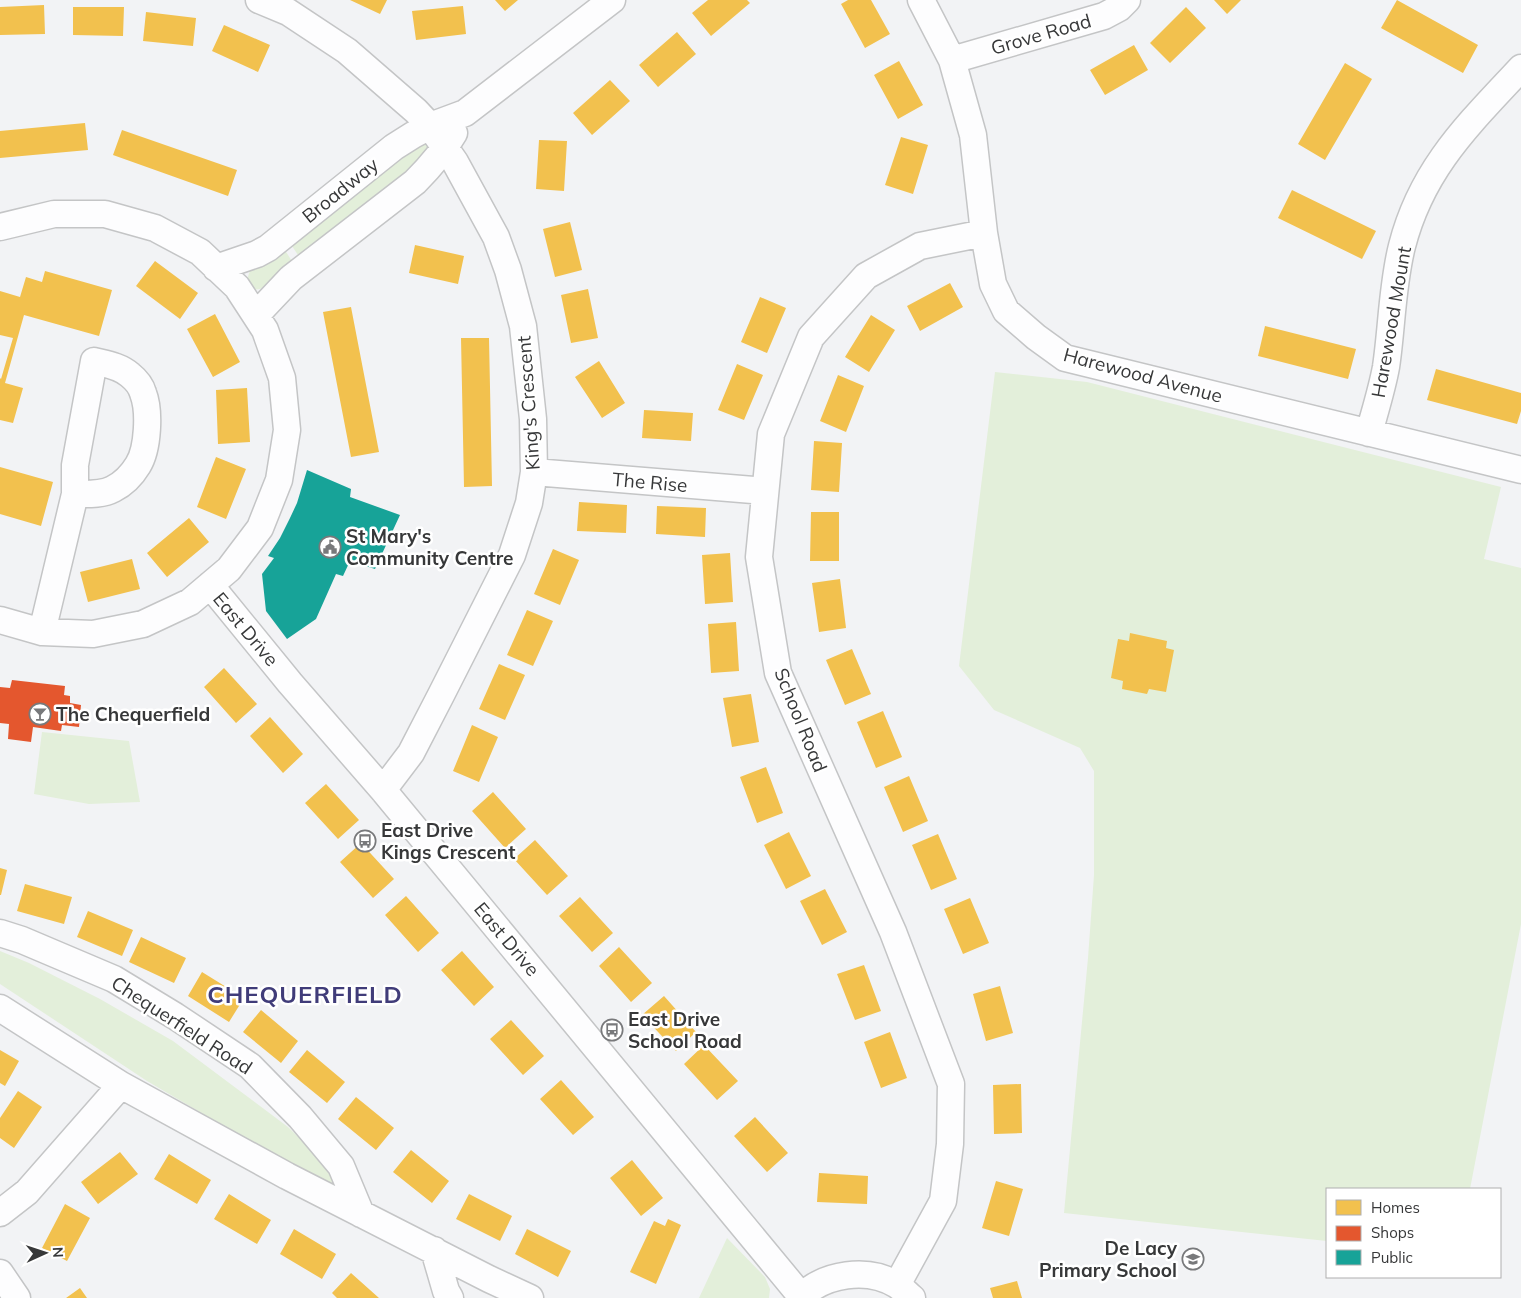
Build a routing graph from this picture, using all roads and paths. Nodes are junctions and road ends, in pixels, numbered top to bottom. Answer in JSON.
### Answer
{"nodes":[{"id":1,"x":259,"y":0,"type":"edge"},
{"id":2,"x":612,"y":0,"type":"edge"},
{"id":3,"x":921,"y":0,"type":"edge"},
{"id":4,"x":1127,"y":0,"type":"edge"},
{"id":5,"x":952,"y":60,"type":"junction"},
{"id":6,"x":1521,"y":68,"type":"edge"},
{"id":7,"x":465,"y":113,"type":"junction"},
{"id":8,"x":430,"y":126,"type":"junction"},
{"id":9,"x":445,"y":148,"type":"junction"},
{"id":10,"x":0,"y":227,"type":"edge"},
{"id":11,"x":984,"y":233,"type":"junction"},
{"id":12,"x":216,"y":268,"type":"junction"},
{"id":13,"x":256,"y":315,"type":"junction"},
{"id":14,"x":1369,"y":433,"type":"junction"},
{"id":15,"x":1521,"y":470,"type":"edge"},
{"id":16,"x":534,"y":472,"type":"junction"},
{"id":17,"x":765,"y":491,"type":"junction"},
{"id":18,"x":75,"y":494,"type":"junction"},
{"id":19,"x":210,"y":585,"type":"junction"},
{"id":20,"x":0,"y":620,"type":"edge"},
{"id":21,"x":42,"y":632,"type":"junction"},
{"id":22,"x":383,"y":790,"type":"junction"},
{"id":23,"x":0,"y":933,"type":"edge"},
{"id":24,"x":0,"y":1008,"type":"edge"},
{"id":25,"x":121,"y":1085,"type":"junction"},
{"id":26,"x":0,"y":1213,"type":"edge"},
{"id":27,"x":361,"y":1214,"type":"junction"},
{"id":28,"x":434,"y":1250,"type":"junction"},
{"id":29,"x":0,"y":1273,"type":"edge"},
{"id":30,"x":904,"y":1291,"type":"edge"},
{"id":31,"x":801,"y":1297,"type":"edge"},
{"id":32,"x":16,"y":1298,"type":"edge"},
{"id":33,"x":450,"y":1298,"type":"edge"},
{"id":34,"x":530,"y":1298,"type":"edge"}],
"edges":[{"from":1,"to":8,"type":"street"},
{"from":2,"to":7,"type":"street","name":"Broadway"},
{"from":3,"to":5,"type":"street","name":"Harewood Avenue"},
{"from":4,"to":5,"type":"street","name":"Grove Road"},
{"from":5,"to":11,"type":"street","name":"Harewood Avenue"},
{"from":6,"to":14,"type":"street","name":"Harewood Mount"},
{"from":7,"to":8,"type":"street","name":"Broadway"},
{"from":7,"to":9,"type":"street","name":"Broadway"},
{"from":8,"to":9,"type":"street","name":"King's Crescent"},
{"from":8,"to":12,"type":"street","name":"Broadway"},
{"from":9,"to":13,"type":"street","name":"Broadway"},
{"from":9,"to":16,"type":"street","name":"King's Crescent"},
{"from":10,"to":12,"type":"street"},
{"from":11,"to":14,"type":"street","name":"Harewood Avenue"},
{"from":11,"to":17,"type":"street","name":"School Road"},
{"from":12,"to":13,"type":"street"},
{"from":13,"to":19,"type":"street"},
{"from":14,"to":15,"type":"street","name":"Harewood Avenue"},
{"from":16,"to":17,"type":"street","name":"The Rise"},
{"from":16,"to":22,"type":"street","name":"King's Crescent"},
{"from":17,"to":30,"type":"street","name":"School Road"},
{"from":18,"to":18,"type":"street"},
{"from":18,"to":21,"type":"street"},
{"from":19,"to":21,"type":"street"},
{"from":19,"to":22,"type":"street","name":"East Drive"},
{"from":20,"to":21,"type":"street"},
{"from":22,"to":31,"type":"street","name":"East Drive"},
{"from":23,"to":27,"type":"street","name":"Chequerfield Road"},
{"from":24,"to":25,"type":"street"},
{"from":25,"to":26,"type":"street"},
{"from":25,"to":27,"type":"street"},
{"from":27,"to":28,"type":"street"},
{"from":28,"to":33,"type":"street"},
{"from":28,"to":34,"type":"street"},
{"from":29,"to":32,"type":"street"},
{"from":30,"to":31,"type":"street"}]}
